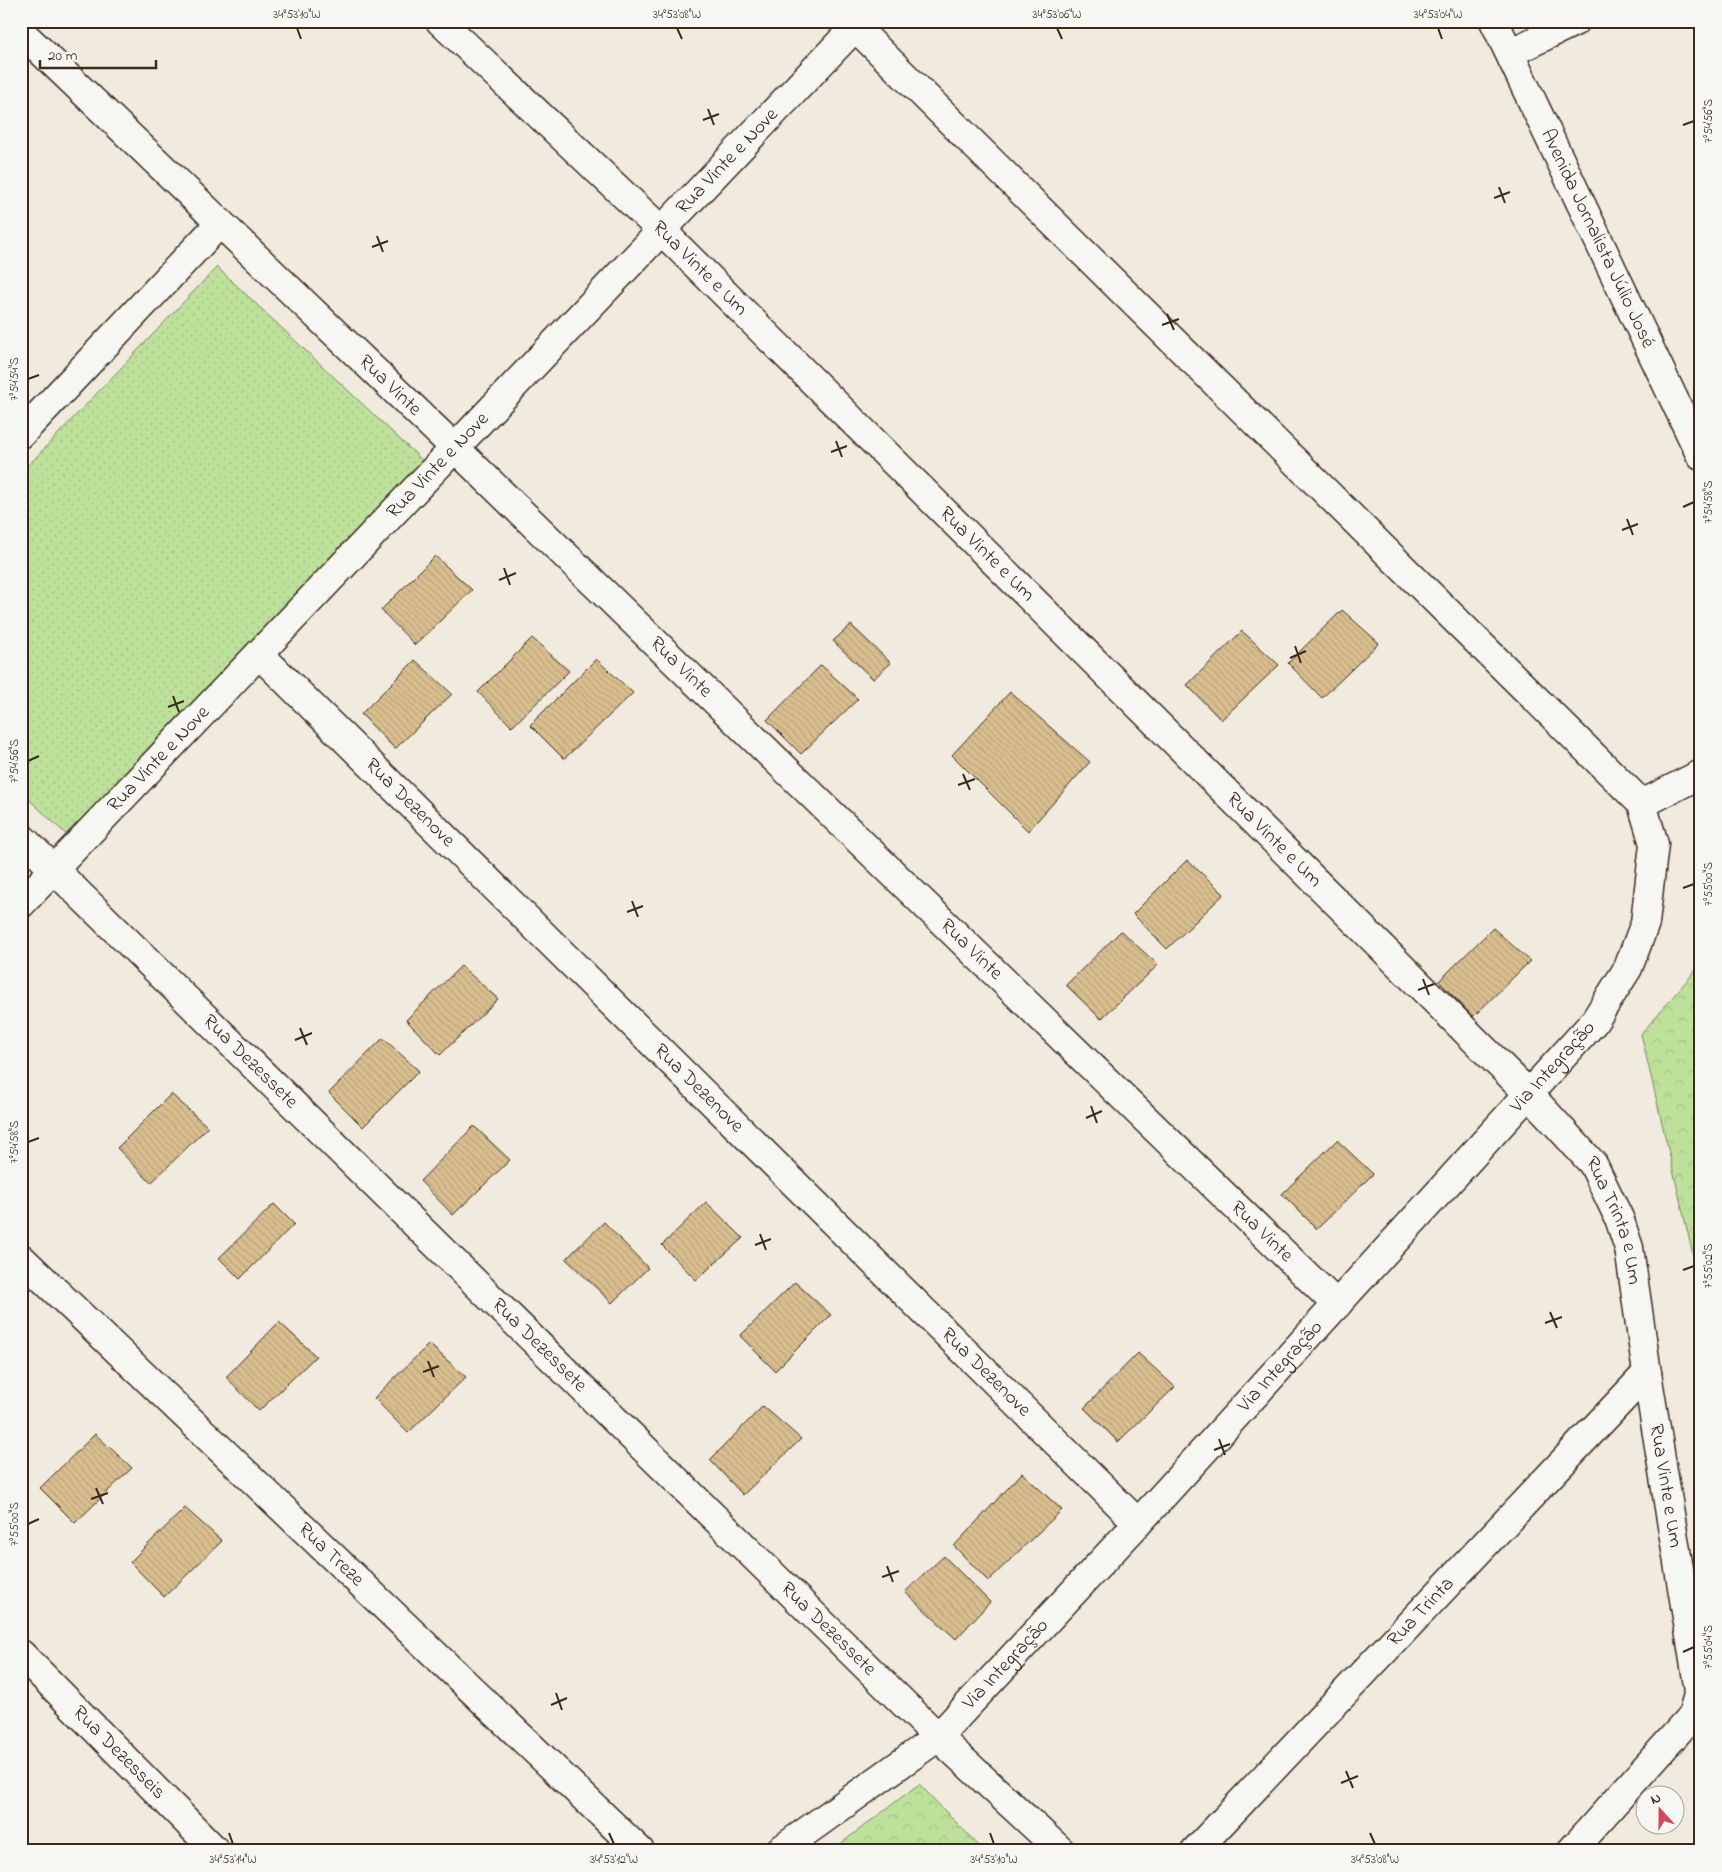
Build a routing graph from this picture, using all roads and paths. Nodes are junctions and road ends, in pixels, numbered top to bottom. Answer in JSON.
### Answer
{"nodes":[{"id":1,"x":440,"y":21,"type":"edge"},
{"id":2,"x":1494,"y":21,"type":"edge"},
{"id":3,"x":1576,"y":21,"type":"edge"},
{"id":4,"x":852,"y":24,"type":"edge"},
{"id":5,"x":21,"y":32,"type":"edge"},
{"id":6,"x":1510,"y":53,"type":"junction"},
{"id":7,"x":220,"y":223,"type":"junction"},
{"id":8,"x":662,"y":231,"type":"junction"},
{"id":9,"x":21,"y":434,"type":"edge"},
{"id":10,"x":455,"y":448,"type":"junction"},
{"id":11,"x":1701,"y":456,"type":"edge"},
{"id":12,"x":259,"y":654,"type":"junction"},
{"id":13,"x":1701,"y":774,"type":"edge"},
{"id":14,"x":1642,"y":804,"type":"junction"},
{"id":15,"x":21,"y":837,"type":"edge"},
{"id":16,"x":55,"y":868,"type":"junction"},
{"id":17,"x":21,"y":904,"type":"edge"},
{"id":18,"x":1528,"y":1093,"type":"junction"},
{"id":19,"x":21,"y":1258,"type":"edge"},
{"id":20,"x":1337,"y":1305,"type":"junction"},
{"id":21,"x":1647,"y":1373,"type":"junction"},
{"id":22,"x":1138,"y":1523,"type":"junction"},
{"id":23,"x":21,"y":1654,"type":"edge"},
{"id":24,"x":938,"y":1737,"type":"junction"},
{"id":25,"x":216,"y":1851,"type":"edge"},
{"id":26,"x":640,"y":1851,"type":"edge"},
{"id":27,"x":779,"y":1851,"type":"edge"},
{"id":28,"x":1061,"y":1851,"type":"edge"},
{"id":29,"x":1195,"y":1851,"type":"edge"},
{"id":30,"x":1571,"y":1851,"type":"edge"}],
"edges":[{"from":1,"to":8,"type":"street","name":"Rua Vinte e Um"},
{"from":2,"to":6,"type":"street","name":"Avenida Jornalista Júlio José"},
{"from":3,"to":6,"type":"street"},
{"from":4,"to":8,"type":"street","name":"Rua Vinte e Nove"},
{"from":4,"to":14,"type":"street"},
{"from":5,"to":7,"type":"street","name":"Rua Vinte"},
{"from":6,"to":11,"type":"street","name":"Avenida Jornalista Júlio José"},
{"from":7,"to":9,"type":"street"},
{"from":7,"to":10,"type":"street","name":"Rua Vinte"},
{"from":8,"to":10,"type":"street","name":"Rua Vinte e Nove"},
{"from":8,"to":18,"type":"street","name":"Rua Vinte e Um"},
{"from":10,"to":12,"type":"street","name":"Rua Vinte e Nove"},
{"from":10,"to":20,"type":"street","name":"Rua Vinte"},
{"from":12,"to":16,"type":"street","name":"Rua Vinte e Nove"},
{"from":12,"to":22,"type":"street","name":"Rua Dezenove"},
{"from":13,"to":14,"type":"street"},
{"from":14,"to":18,"type":"street","name":"Via Integração"},
{"from":15,"to":16,"type":"street","name":"Rua Dezessete"},
{"from":16,"to":17,"type":"street","name":"Rua Vinte e Nove"},
{"from":16,"to":24,"type":"street","name":"Rua Dezessete"},
{"from":18,"to":20,"type":"street","name":"Via Integração"},
{"from":18,"to":21,"type":"street","name":"Rua Trinta e Um"},
{"from":19,"to":26,"type":"street","name":"Rua Treze"},
{"from":20,"to":22,"type":"street","name":"Via Integração"},
{"from":21,"to":29,"type":"street","name":"Rua Trinta"},
{"from":21,"to":30,"type":"street","name":"Rua Vinte e Um"},
{"from":22,"to":24,"type":"street","name":"Via Integração"},
{"from":23,"to":25,"type":"street","name":"Rua Dezesseis"},
{"from":24,"to":27,"type":"street","name":"Via Integração"},
{"from":24,"to":28,"type":"street","name":"Rua Dezessete"}]}
